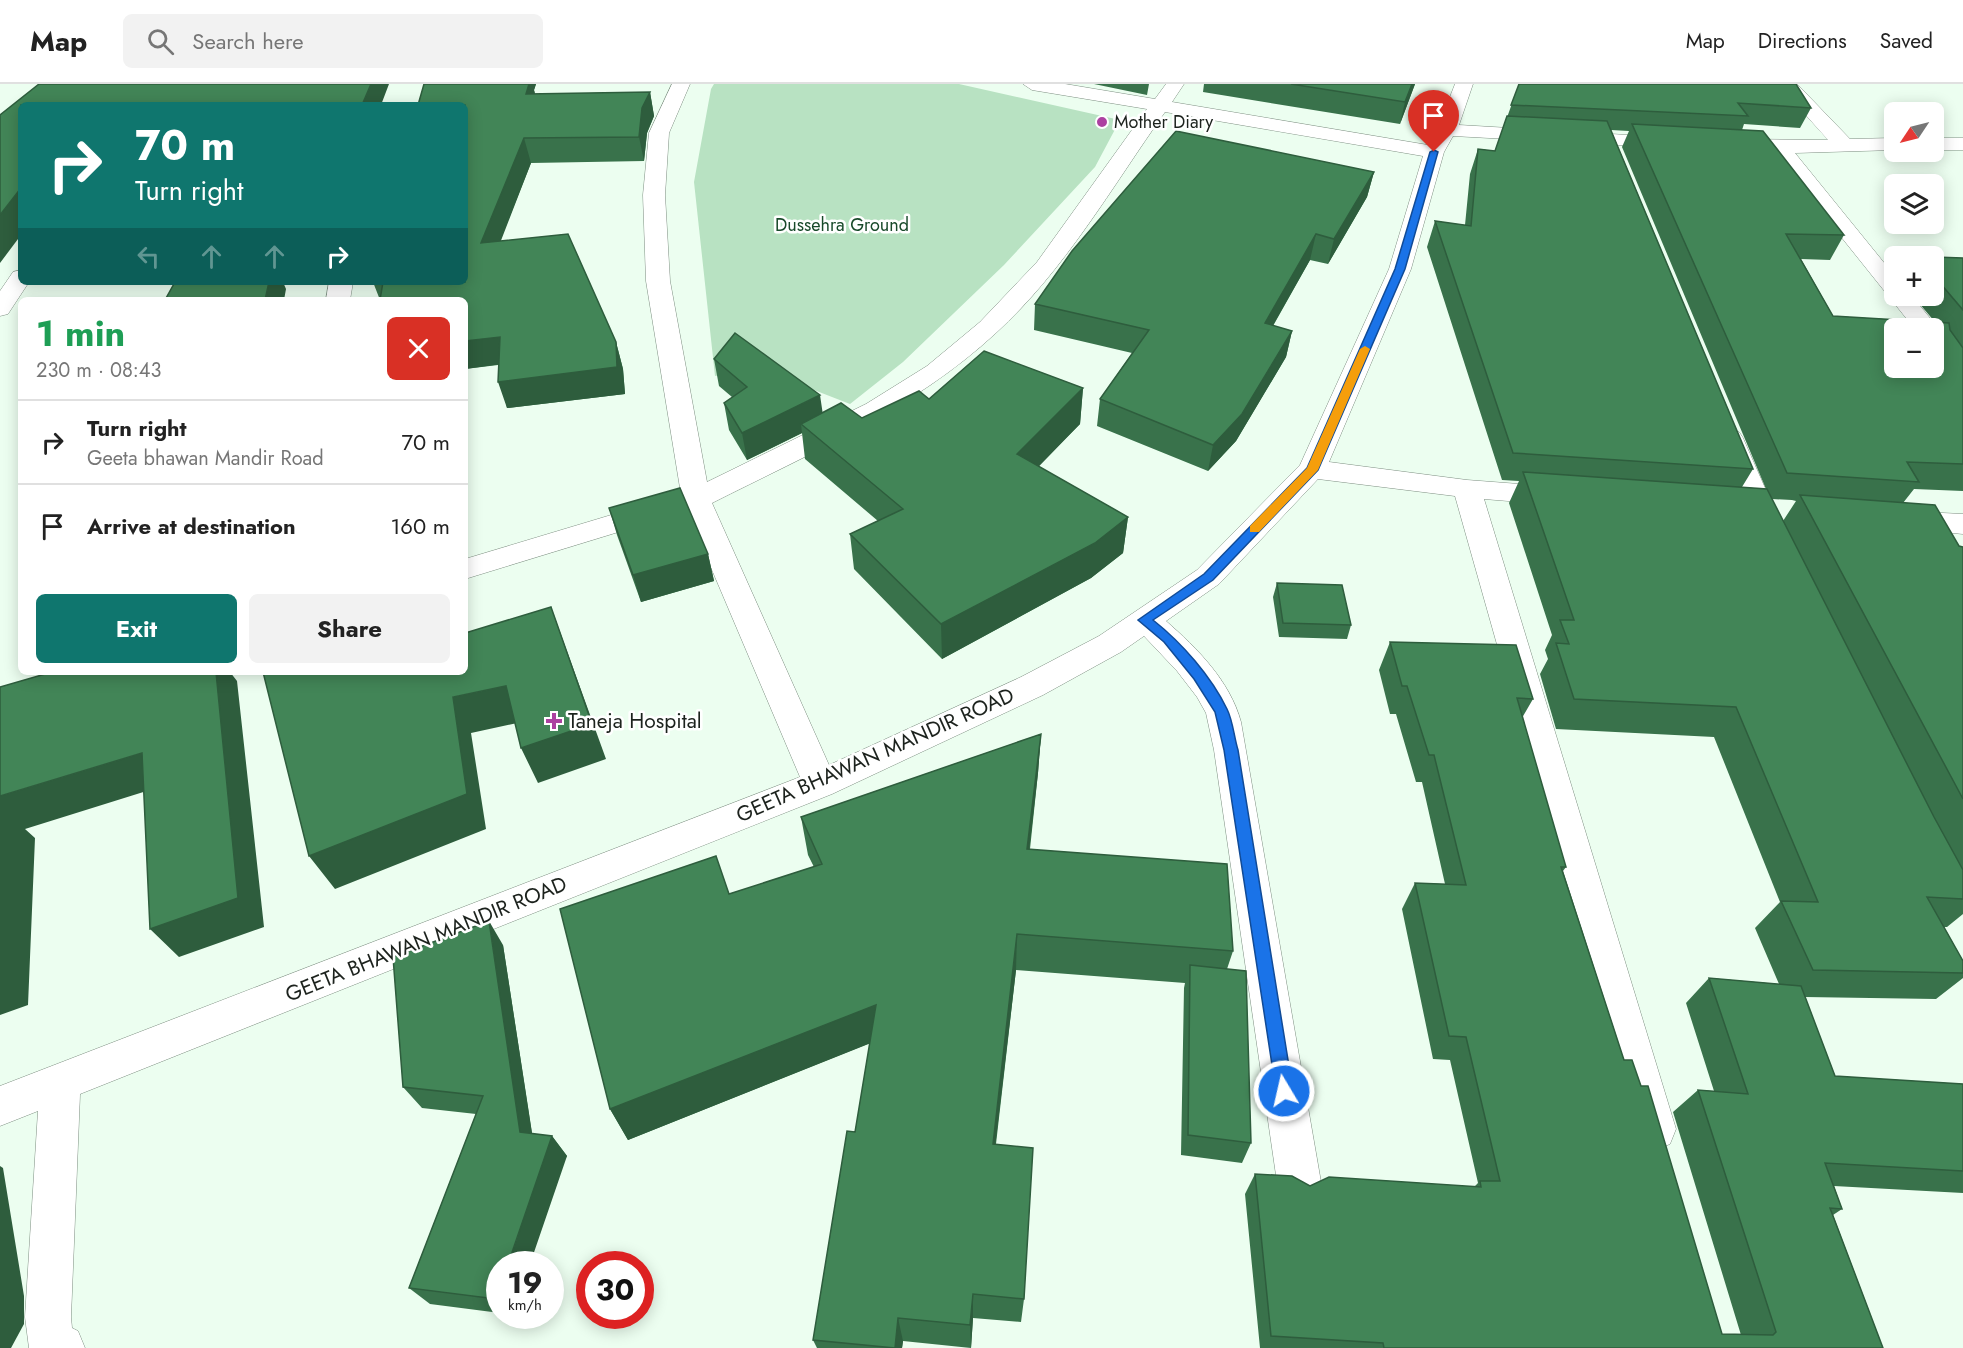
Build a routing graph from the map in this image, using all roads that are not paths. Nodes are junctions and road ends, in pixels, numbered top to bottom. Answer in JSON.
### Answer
{"nodes":[{"id":1,"x":681,"y":84,"type":"edge"},
{"id":2,"x":1032,"y":84,"type":"edge"},
{"id":3,"x":1175,"y":84,"type":"edge"},
{"id":4,"x":1464,"y":84,"type":"edge"},
{"id":5,"x":1787,"y":84,"type":"edge"},
{"id":6,"x":1158,"y":106,"type":"junction"},
{"id":7,"x":1441,"y":141,"type":"junction"},
{"id":8,"x":1688,"y":143,"type":"edge"},
{"id":9,"x":1711,"y":144,"type":"edge"},
{"id":10,"x":1884,"y":144,"type":"edge"},
{"id":11,"x":1944,"y":144,"type":"edge"},
{"id":12,"x":1963,"y":144,"type":"edge"},
{"id":13,"x":1844,"y":145,"type":"junction"},
{"id":14,"x":1780,"y":147,"type":"junction"},
{"id":15,"x":1884,"y":277,"type":"edge"},
{"id":16,"x":18,"y":282,"type":"edge"},
{"id":17,"x":1908,"y":306,"type":"edge"},
{"id":18,"x":0,"y":309,"type":"edge"},
{"id":19,"x":1918,"y":318,"type":"edge"},
{"id":20,"x":1722,"y":421,"type":"edge"},
{"id":21,"x":1312,"y":470,"type":"junction"},
{"id":22,"x":1467,"y":489,"type":"junction"},
{"id":23,"x":1584,"y":497,"type":"edge"},
{"id":24,"x":696,"y":499,"type":"junction"},
{"id":25,"x":1748,"y":509,"type":"junction"},
{"id":26,"x":1793,"y":512,"type":"dead end"},
{"id":27,"x":1872,"y":518,"type":"edge"},
{"id":28,"x":1963,"y":524,"type":"edge"},
{"id":29,"x":1780,"y":552,"type":"edge"},
{"id":30,"x":468,"y":568,"type":"edge"},
{"id":31,"x":1144,"y":620,"type":"junction"},
{"id":32,"x":820,"y":784,"type":"junction"},
{"id":33,"x":60,"y":1084,"type":"junction"},
{"id":34,"x":0,"y":1106,"type":"edge"},
{"id":35,"x":1665,"y":1165,"type":"edge"},
{"id":36,"x":1299,"y":1182,"type":"edge"},
{"id":37,"x":52,"y":1346,"type":"edge"}],
"edges":[{"from":1,"to":24,"type":"street"},
{"from":2,"to":6,"type":"street"},
{"from":3,"to":6,"type":"street"},
{"from":4,"to":7,"type":"street","name":"GEETA BHAWAN MANDIR ROAD"},
{"from":5,"to":13,"type":"street"},
{"from":6,"to":7,"type":"street"},
{"from":6,"to":24,"type":"street"},
{"from":7,"to":8,"type":"street"},
{"from":7,"to":21,"type":"street","name":"GEETA BHAWAN MANDIR ROAD"},
{"from":9,"to":14,"type":"street"},
{"from":10,"to":13,"type":"street"},
{"from":11,"to":12,"type":"street"},
{"from":13,"to":14,"type":"street"},
{"from":14,"to":15,"type":"street"},
{"from":16,"to":18,"type":"street"},
{"from":17,"to":19,"type":"street"},
{"from":20,"to":25,"type":"street"},
{"from":21,"to":22,"type":"street"},
{"from":21,"to":31,"type":"street","name":"GEETA BHAWAN MANDIR ROAD"},
{"from":22,"to":23,"type":"street"},
{"from":22,"to":35,"type":"street"},
{"from":24,"to":30,"type":"street"},
{"from":24,"to":32,"type":"street"},
{"from":25,"to":26,"type":"street"},
{"from":25,"to":29,"type":"street"},
{"from":27,"to":28,"type":"street"},
{"from":31,"to":32,"type":"street","name":"GEETA BHAWAN MANDIR ROAD"},
{"from":31,"to":36,"type":"street"},
{"from":32,"to":33,"type":"street","name":"GEETA BHAWAN MANDIR ROAD"},
{"from":33,"to":34,"type":"street","name":"GEETA BHAWAN MANDIR ROAD"},
{"from":33,"to":37,"type":"street"}]}
